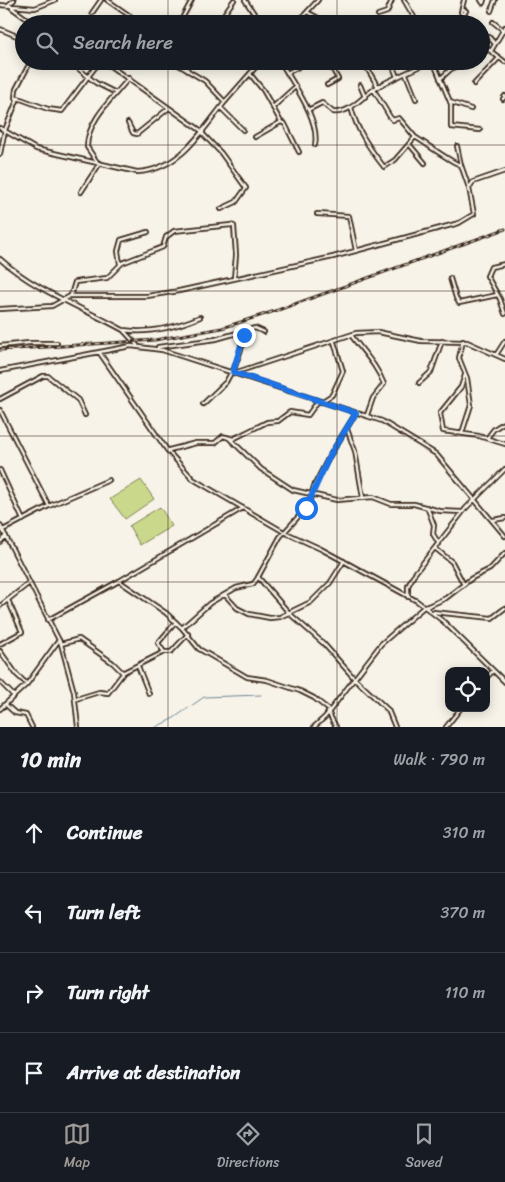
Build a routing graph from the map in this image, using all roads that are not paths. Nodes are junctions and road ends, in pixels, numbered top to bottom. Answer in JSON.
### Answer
{"nodes":[{"id":1,"x":14,"y":0,"type":"edge"},
{"id":2,"x":55,"y":0,"type":"edge"},
{"id":3,"x":101,"y":0,"type":"edge"},
{"id":4,"x":107,"y":0,"type":"edge"},
{"id":5,"x":192,"y":0,"type":"edge"},
{"id":6,"x":234,"y":0,"type":"edge"},
{"id":7,"x":245,"y":0,"type":"edge"},
{"id":8,"x":318,"y":0,"type":"edge"},
{"id":9,"x":392,"y":0,"type":"edge"},
{"id":10,"x":404,"y":0,"type":"edge"},
{"id":11,"x":464,"y":0,"type":"edge"},
{"id":12,"x":496,"y":0,"type":"edge"},
{"id":13,"x":0,"y":5,"type":"edge"},
{"id":14,"x":6,"y":6,"type":"junction"},
{"id":15,"x":11,"y":7,"type":"junction"},
{"id":16,"x":462,"y":8,"type":"dead end"},
{"id":17,"x":491,"y":11,"type":"dead end"},
{"id":18,"x":307,"y":12,"type":"junction"},
{"id":19,"x":92,"y":13,"type":"dead end"},
{"id":20,"x":22,"y":15,"type":"edge"},
{"id":21,"x":129,"y":15,"type":"edge"},
{"id":22,"x":184,"y":15,"type":"edge"},
{"id":23,"x":223,"y":15,"type":"edge"},
{"id":24,"x":255,"y":15,"type":"edge"},
{"id":25,"x":304,"y":15,"type":"edge"},
{"id":26,"x":312,"y":15,"type":"edge"},
{"id":27,"x":378,"y":15,"type":"dead end"},
{"id":28,"x":413,"y":15,"type":"edge"},
{"id":29,"x":493,"y":22,"type":"dead end"},
{"id":30,"x":0,"y":29,"type":"edge"},
{"id":31,"x":504,"y":29,"type":"edge"},
{"id":32,"x":15,"y":35,"type":"edge"},
{"id":33,"x":490,"y":38,"type":"edge"},
{"id":34,"x":495,"y":44,"type":"junction"},
{"id":35,"x":491,"y":51,"type":"joint"},
{"id":36,"x":499,"y":58,"type":"junction"},
{"id":37,"x":505,"y":62,"type":"edge"},
{"id":38,"x":490,"y":67,"type":"edge"},
{"id":39,"x":27,"y":70,"type":"edge"},
{"id":40,"x":80,"y":70,"type":"edge"},
{"id":41,"x":94,"y":70,"type":"edge"},
{"id":42,"x":116,"y":70,"type":"edge"},
{"id":43,"x":253,"y":70,"type":"edge"},
{"id":44,"x":285,"y":70,"type":"edge"},
{"id":45,"x":292,"y":70,"type":"edge"},
{"id":46,"x":333,"y":70,"type":"edge"},
{"id":47,"x":369,"y":70,"type":"edge"},
{"id":48,"x":393,"y":70,"type":"edge"},
{"id":49,"x":414,"y":70,"type":"edge"},
{"id":50,"x":436,"y":70,"type":"edge"},
{"id":51,"x":450,"y":70,"type":"edge"},
{"id":52,"x":487,"y":70,"type":"edge"},
{"id":53,"x":188,"y":71,"type":"edge"},
{"id":54,"x":287,"y":73,"type":"junction"},
{"id":55,"x":250,"y":74,"type":"junction"},
{"id":56,"x":406,"y":74,"type":"junction"},
{"id":57,"x":88,"y":77,"type":"junction"},
{"id":58,"x":129,"y":78,"type":"junction"},
{"id":59,"x":397,"y":78,"type":"junction"},
{"id":60,"x":440,"y":79,"type":"junction"},
{"id":61,"x":474,"y":84,"type":"dead end"},
{"id":62,"x":327,"y":85,"type":"dead end"},
{"id":63,"x":360,"y":85,"type":"dead end"},
{"id":64,"x":378,"y":87,"type":"junction"},
{"id":65,"x":294,"y":88,"type":"junction"},
{"id":66,"x":374,"y":90,"type":"junction"},
{"id":67,"x":116,"y":93,"type":"junction"},
{"id":68,"x":365,"y":96,"type":"junction"},
{"id":69,"x":16,"y":99,"type":"junction"},
{"id":70,"x":416,"y":99,"type":"dead end"},
{"id":71,"x":226,"y":102,"type":"junction"},
{"id":72,"x":450,"y":102,"type":"junction"},
{"id":73,"x":351,"y":106,"type":"junction"},
{"id":74,"x":273,"y":107,"type":"junction"},
{"id":75,"x":169,"y":108,"type":"junction"},
{"id":76,"x":221,"y":108,"type":"junction"},
{"id":77,"x":471,"y":109,"type":"dead end"},
{"id":78,"x":308,"y":110,"type":"junction"},
{"id":79,"x":281,"y":122,"type":"junction"},
{"id":80,"x":128,"y":123,"type":"dead end"},
{"id":81,"x":0,"y":128,"type":"edge"},
{"id":82,"x":5,"y":130,"type":"junction"},
{"id":83,"x":243,"y":130,"type":"dead end"},
{"id":84,"x":480,"y":130,"type":"dead end"},
{"id":85,"x":203,"y":132,"type":"junction"},
{"id":86,"x":255,"y":137,"type":"dead end"},
{"id":87,"x":415,"y":137,"type":"junction"},
{"id":88,"x":409,"y":144,"type":"junction"},
{"id":89,"x":316,"y":146,"type":"dead end"},
{"id":90,"x":457,"y":146,"type":"dead end"},
{"id":91,"x":299,"y":152,"type":"dead end"},
{"id":92,"x":0,"y":154,"type":"edge"},
{"id":93,"x":99,"y":163,"type":"junction"},
{"id":94,"x":425,"y":163,"type":"dead end"},
{"id":95,"x":461,"y":165,"type":"junction"},
{"id":96,"x":505,"y":170,"type":"edge"},
{"id":97,"x":469,"y":188,"type":"junction"},
{"id":98,"x":81,"y":192,"type":"dead end"},
{"id":99,"x":221,"y":209,"type":"dead end"},
{"id":100,"x":317,"y":214,"type":"dead end"},
{"id":101,"x":148,"y":232,"type":"dead end"},
{"id":102,"x":356,"y":251,"type":"junction"},
{"id":103,"x":0,"y":259,"type":"edge"},
{"id":104,"x":120,"y":264,"type":"junction"},
{"id":105,"x":505,"y":264,"type":"edge"},
{"id":106,"x":234,"y":278,"type":"junction"},
{"id":107,"x":450,"y":278,"type":"dead end"},
{"id":108,"x":497,"y":295,"type":"junction"},
{"id":109,"x":70,"y":296,"type":"junction"},
{"id":110,"x":61,"y":300,"type":"junction"},
{"id":111,"x":0,"y":308,"type":"edge"},
{"id":112,"x":505,"y":314,"type":"edge"},
{"id":113,"x":200,"y":318,"type":"dead end"},
{"id":114,"x":123,"y":330,"type":"junction"},
{"id":115,"x":244,"y":332,"type":"junction"},
{"id":116,"x":264,"y":332,"type":"dead end"},
{"id":117,"x":351,"y":335,"type":"junction"},
{"id":118,"x":442,"y":341,"type":"junction"},
{"id":119,"x":463,"y":341,"type":"junction"},
{"id":120,"x":505,"y":341,"type":"edge"},
{"id":121,"x":334,"y":342,"type":"junction"},
{"id":122,"x":58,"y":343,"type":"dead end"},
{"id":123,"x":0,"y":346,"type":"edge"},
{"id":124,"x":137,"y":346,"type":"junction"},
{"id":125,"x":156,"y":348,"type":"junction"},
{"id":126,"x":98,"y":351,"type":"junction"},
{"id":127,"x":496,"y":355,"type":"junction"},
{"id":128,"x":505,"y":359,"type":"edge"},
{"id":129,"x":0,"y":371,"type":"edge"},
{"id":130,"x":233,"y":372,"type":"junction"},
{"id":131,"x":465,"y":375,"type":"junction"},
{"id":132,"x":419,"y":383,"type":"dead end"},
{"id":133,"x":0,"y":398,"type":"edge"},
{"id":134,"x":320,"y":402,"type":"junction"},
{"id":135,"x":203,"y":404,"type":"dead end"},
{"id":136,"x":0,"y":410,"type":"edge"},
{"id":137,"x":356,"y":413,"type":"junction"},
{"id":138,"x":85,"y":415,"type":"dead end"},
{"id":139,"x":366,"y":416,"type":"junction"},
{"id":140,"x":505,"y":422,"type":"edge"},
{"id":141,"x":347,"y":429,"type":"junction"},
{"id":142,"x":462,"y":434,"type":"junction"},
{"id":143,"x":229,"y":438,"type":"junction"},
{"id":144,"x":487,"y":438,"type":"junction"},
{"id":145,"x":505,"y":444,"type":"edge"},
{"id":146,"x":168,"y":450,"type":"junction"},
{"id":147,"x":505,"y":469,"type":"edge"},
{"id":148,"x":0,"y":470,"type":"edge"},
{"id":149,"x":109,"y":480,"type":"dead end"},
{"id":150,"x":312,"y":494,"type":"junction"},
{"id":151,"x":363,"y":498,"type":"junction"},
{"id":152,"x":474,"y":499,"type":"junction"},
{"id":153,"x":49,"y":506,"type":"junction"},
{"id":154,"x":427,"y":506,"type":"junction"},
{"id":155,"x":243,"y":508,"type":"junction"},
{"id":156,"x":462,"y":512,"type":"junction"},
{"id":157,"x":505,"y":518,"type":"edge"},
{"id":158,"x":23,"y":520,"type":"junction"},
{"id":159,"x":493,"y":520,"type":"junction"},
{"id":160,"x":0,"y":525,"type":"edge"},
{"id":161,"x":3,"y":530,"type":"junction"},
{"id":162,"x":284,"y":532,"type":"junction"},
{"id":163,"x":6,"y":536,"type":"junction"},
{"id":164,"x":505,"y":536,"type":"edge"},
{"id":165,"x":0,"y":542,"type":"edge"},
{"id":166,"x":439,"y":544,"type":"junction"},
{"id":167,"x":435,"y":548,"type":"junction"},
{"id":168,"x":505,"y":552,"type":"edge"},
{"id":169,"x":344,"y":562,"type":"junction"},
{"id":170,"x":258,"y":578,"type":"junction"},
{"id":171,"x":119,"y":581,"type":"junction"},
{"id":172,"x":29,"y":584,"type":"junction"},
{"id":173,"x":463,"y":584,"type":"junction"},
{"id":174,"x":225,"y":595,"type":"junction"},
{"id":175,"x":408,"y":596,"type":"junction"},
{"id":176,"x":8,"y":600,"type":"junction"},
{"id":177,"x":419,"y":603,"type":"junction"},
{"id":178,"x":0,"y":606,"type":"edge"},
{"id":179,"x":425,"y":607,"type":"junction"},
{"id":180,"x":505,"y":608,"type":"edge"},
{"id":181,"x":419,"y":609,"type":"junction"},
{"id":182,"x":289,"y":610,"type":"junction"},
{"id":183,"x":432,"y":612,"type":"junction"},
{"id":184,"x":48,"y":620,"type":"junction"},
{"id":185,"x":176,"y":622,"type":"junction"},
{"id":186,"x":182,"y":628,"type":"junction"},
{"id":187,"x":188,"y":634,"type":"junction"},
{"id":188,"x":59,"y":640,"type":"junction"},
{"id":189,"x":0,"y":644,"type":"edge"},
{"id":190,"x":61,"y":644,"type":"junction"},
{"id":191,"x":0,"y":651,"type":"edge"},
{"id":192,"x":164,"y":652,"type":"junction"},
{"id":193,"x":138,"y":666,"type":"junction"},
{"id":194,"x":493,"y":671,"type":"junction"},
{"id":195,"x":124,"y":672,"type":"junction"},
{"id":196,"x":490,"y":674,"type":"edge"},
{"id":197,"x":354,"y":678,"type":"junction"},
{"id":198,"x":0,"y":682,"type":"edge"},
{"id":199,"x":505,"y":682,"type":"edge"},
{"id":200,"x":27,"y":684,"type":"junction"},
{"id":201,"x":149,"y":694,"type":"dead end"},
{"id":202,"x":13,"y":695,"type":"junction"},
{"id":203,"x":76,"y":699,"type":"junction"},
{"id":204,"x":5,"y":704,"type":"junction"},
{"id":205,"x":0,"y":709,"type":"edge"},
{"id":206,"x":328,"y":711,"type":"junction"},
{"id":207,"x":458,"y":712,"type":"edge"},
{"id":208,"x":32,"y":727,"type":"edge"},
{"id":209,"x":78,"y":727,"type":"edge"},
{"id":210,"x":314,"y":727,"type":"edge"},
{"id":211,"x":336,"y":727,"type":"edge"},
{"id":212,"x":395,"y":727,"type":"edge"},
{"id":213,"x":446,"y":727,"type":"edge"}],
"edges":[{"from":1,"to":14,"type":"street"},
{"from":2,"to":15,"type":"street"},
{"from":3,"to":19,"type":"street"},
{"from":4,"to":21,"type":"street"},
{"from":5,"to":22,"type":"street"},
{"from":6,"to":23,"type":"street"},
{"from":7,"to":24,"type":"street"},
{"from":8,"to":18,"type":"street"},
{"from":9,"to":27,"type":"street"},
{"from":10,"to":28,"type":"street"},
{"from":11,"to":16,"type":"street"},
{"from":12,"to":17,"type":"street"},
{"from":13,"to":14,"type":"street"},
{"from":14,"to":15,"type":"street"},
{"from":15,"to":20,"type":"street"},
{"from":18,"to":25,"type":"street"},
{"from":18,"to":26,"type":"street"},
{"from":29,"to":31,"type":"street"},
{"from":30,"to":32,"type":"street"},
{"from":31,"to":34,"type":"street"},
{"from":33,"to":34,"type":"street"},
{"from":34,"to":35,"type":"street"},
{"from":35,"to":36,"type":"street"},
{"from":36,"to":37,"type":"street"},
{"from":36,"to":38,"type":"street"},
{"from":39,"to":69,"type":"street"},
{"from":40,"to":57,"type":"street"},
{"from":41,"to":57,"type":"street"},
{"from":42,"to":58,"type":"street"},
{"from":43,"to":55,"type":"street"},
{"from":44,"to":54,"type":"street"},
{"from":45,"to":54,"type":"street"},
{"from":46,"to":62,"type":"street"},
{"from":47,"to":64,"type":"street"},
{"from":48,"to":59,"type":"street"},
{"from":49,"to":56,"type":"street"},
{"from":50,"to":60,"type":"street"},
{"from":51,"to":60,"type":"street"},
{"from":52,"to":61,"type":"street"},
{"from":53,"to":71,"type":"street"},
{"from":54,"to":65,"type":"street"},
{"from":55,"to":71,"type":"street"},
{"from":55,"to":74,"type":"street"},
{"from":56,"to":59,"type":"street"},
{"from":56,"to":70,"type":"street"},
{"from":57,"to":67,"type":"street"},
{"from":57,"to":69,"type":"street"},
{"from":58,"to":67,"type":"street"},
{"from":58,"to":75,"type":"street"},
{"from":59,"to":64,"type":"street"},
{"from":60,"to":72,"type":"street"},
{"from":63,"to":68,"type":"street"},
{"from":64,"to":66,"type":"street"},
{"from":65,"to":74,"type":"street"},
{"from":65,"to":78,"type":"street"},
{"from":66,"to":68,"type":"street"},
{"from":66,"to":87,"type":"street"},
{"from":67,"to":93,"type":"street"},
{"from":68,"to":73,"type":"street"},
{"from":69,"to":82,"type":"street"},
{"from":71,"to":76,"type":"street"},
{"from":72,"to":77,"type":"street"},
{"from":72,"to":84,"type":"street"},
{"from":73,"to":78,"type":"street"},
{"from":73,"to":88,"type":"street"},
{"from":74,"to":79,"type":"street"},
{"from":75,"to":80,"type":"street"},
{"from":75,"to":85,"type":"street"},
{"from":76,"to":83,"type":"street"},
{"from":76,"to":85,"type":"street"},
{"from":78,"to":89,"type":"street"},
{"from":79,"to":86,"type":"street"},
{"from":79,"to":91,"type":"street"},
{"from":81,"to":82,"type":"street"},
{"from":82,"to":92,"type":"street"},
{"from":82,"to":93,"type":"street"},
{"from":85,"to":93,"type":"street"},
{"from":85,"to":99,"type":"street"},
{"from":87,"to":88,"type":"street"},
{"from":87,"to":95,"type":"street"},
{"from":88,"to":94,"type":"street"},
{"from":90,"to":95,"type":"street"},
{"from":93,"to":98,"type":"street"},
{"from":95,"to":97,"type":"street"},
{"from":96,"to":97,"type":"street"},
{"from":97,"to":102,"type":"street"},
{"from":100,"to":102,"type":"street"},
{"from":101,"to":104,"type":"street"},
{"from":102,"to":106,"type":"street"},
{"from":103,"to":110,"type":"street"},
{"from":104,"to":106,"type":"street"},
{"from":104,"to":109,"type":"street"},
{"from":105,"to":108,"type":"street"},
{"from":106,"to":109,"type":"street"},
{"from":107,"to":108,"type":"street"},
{"from":108,"to":112,"type":"street"},
{"from":109,"to":110,"type":"street"},
{"from":110,"to":111,"type":"street"},
{"from":110,"to":114,"type":"street"},
{"from":113,"to":114,"type":"street"},
{"from":114,"to":124,"type":"street"},
{"from":115,"to":116,"type":"street"},
{"from":115,"to":125,"type":"street"},
{"from":115,"to":130,"type":"street"},
{"from":117,"to":118,"type":"street"},
{"from":117,"to":121,"type":"street"},
{"from":117,"to":139,"type":"street"},
{"from":118,"to":119,"type":"street"},
{"from":118,"to":132,"type":"street"},
{"from":119,"to":127,"type":"street"},
{"from":119,"to":131,"type":"street"},
{"from":120,"to":127,"type":"street"},
{"from":121,"to":130,"type":"street"},
{"from":121,"to":134,"type":"street"},
{"from":122,"to":123,"type":"street"},
{"from":124,"to":125,"type":"street"},
{"from":124,"to":126,"type":"street"},
{"from":125,"to":130,"type":"street"},
{"from":126,"to":129,"type":"street"},
{"from":126,"to":146,"type":"street"},
{"from":127,"to":128,"type":"street"},
{"from":130,"to":134,"type":"street"},
{"from":130,"to":135,"type":"street"},
{"from":131,"to":142,"type":"street"},
{"from":131,"to":142,"type":"street"},
{"from":133,"to":138,"type":"street"},
{"from":134,"to":137,"type":"street"},
{"from":134,"to":143,"type":"street"},
{"from":136,"to":153,"type":"street"},
{"from":137,"to":139,"type":"street"},
{"from":137,"to":141,"type":"street"},
{"from":139,"to":152,"type":"street"},
{"from":140,"to":144,"type":"street"},
{"from":141,"to":150,"type":"street"},
{"from":141,"to":151,"type":"street"},
{"from":142,"to":144,"type":"street"},
{"from":143,"to":146,"type":"street"},
{"from":143,"to":150,"type":"street"},
{"from":144,"to":145,"type":"street"},
{"from":146,"to":155,"type":"street"},
{"from":147,"to":152,"type":"street"},
{"from":148,"to":158,"type":"street"},
{"from":149,"to":153,"type":"street"},
{"from":150,"to":151,"type":"street"},
{"from":150,"to":162,"type":"street"},
{"from":151,"to":154,"type":"street"},
{"from":152,"to":156,"type":"street"},
{"from":152,"to":159,"type":"street"},
{"from":153,"to":158,"type":"street"},
{"from":154,"to":156,"type":"street"},
{"from":154,"to":166,"type":"street"},
{"from":155,"to":162,"type":"street"},
{"from":155,"to":171,"type":"street"},
{"from":156,"to":166,"type":"street"},
{"from":157,"to":159,"type":"street"},
{"from":158,"to":161,"type":"street"},
{"from":159,"to":164,"type":"street"},
{"from":160,"to":161,"type":"street"},
{"from":161,"to":163,"type":"street"},
{"from":162,"to":169,"type":"street"},
{"from":162,"to":170,"type":"street"},
{"from":163,"to":165,"type":"street"},
{"from":163,"to":172,"type":"street"},
{"from":166,"to":167,"type":"street"},
{"from":167,"to":173,"type":"street"},
{"from":167,"to":175,"type":"street"},
{"from":168,"to":173,"type":"street"},
{"from":169,"to":175,"type":"street"},
{"from":169,"to":182,"type":"street"},
{"from":170,"to":174,"type":"street"},
{"from":170,"to":182,"type":"street"},
{"from":171,"to":184,"type":"street"},
{"from":171,"to":185,"type":"street"},
{"from":172,"to":176,"type":"street"},
{"from":172,"to":184,"type":"street"},
{"from":173,"to":179,"type":"street"},
{"from":174,"to":182,"type":"street"},
{"from":174,"to":186,"type":"street"},
{"from":175,"to":177,"type":"street"},
{"from":176,"to":178,"type":"street"},
{"from":176,"to":189,"type":"street"},
{"from":177,"to":179,"type":"street"},
{"from":177,"to":181,"type":"street"},
{"from":179,"to":181,"type":"street"},
{"from":179,"to":183,"type":"street"},
{"from":180,"to":183,"type":"street"},
{"from":181,"to":197,"type":"street"},
{"from":182,"to":197,"type":"street"},
{"from":183,"to":194,"type":"street"},
{"from":184,"to":188,"type":"street"},
{"from":185,"to":186,"type":"street"},
{"from":185,"to":192,"type":"street"},
{"from":186,"to":187,"type":"street"},
{"from":187,"to":192,"type":"street"},
{"from":187,"to":206,"type":"street"},
{"from":188,"to":190,"type":"street"},
{"from":188,"to":200,"type":"street"},
{"from":190,"to":195,"type":"street"},
{"from":190,"to":203,"type":"street"},
{"from":191,"to":200,"type":"street"},
{"from":192,"to":193,"type":"street"},
{"from":193,"to":195,"type":"street"},
{"from":193,"to":201,"type":"street"},
{"from":194,"to":196,"type":"street"},
{"from":194,"to":199,"type":"street"},
{"from":195,"to":203,"type":"street"},
{"from":197,"to":206,"type":"street"},
{"from":197,"to":212,"type":"street"},
{"from":198,"to":202,"type":"street"},
{"from":200,"to":202,"type":"street"},
{"from":202,"to":204,"type":"street"},
{"from":203,"to":209,"type":"street"},
{"from":204,"to":205,"type":"street"},
{"from":204,"to":208,"type":"street"},
{"from":206,"to":210,"type":"street"},
{"from":206,"to":211,"type":"street"},
{"from":207,"to":213,"type":"street"}]}
